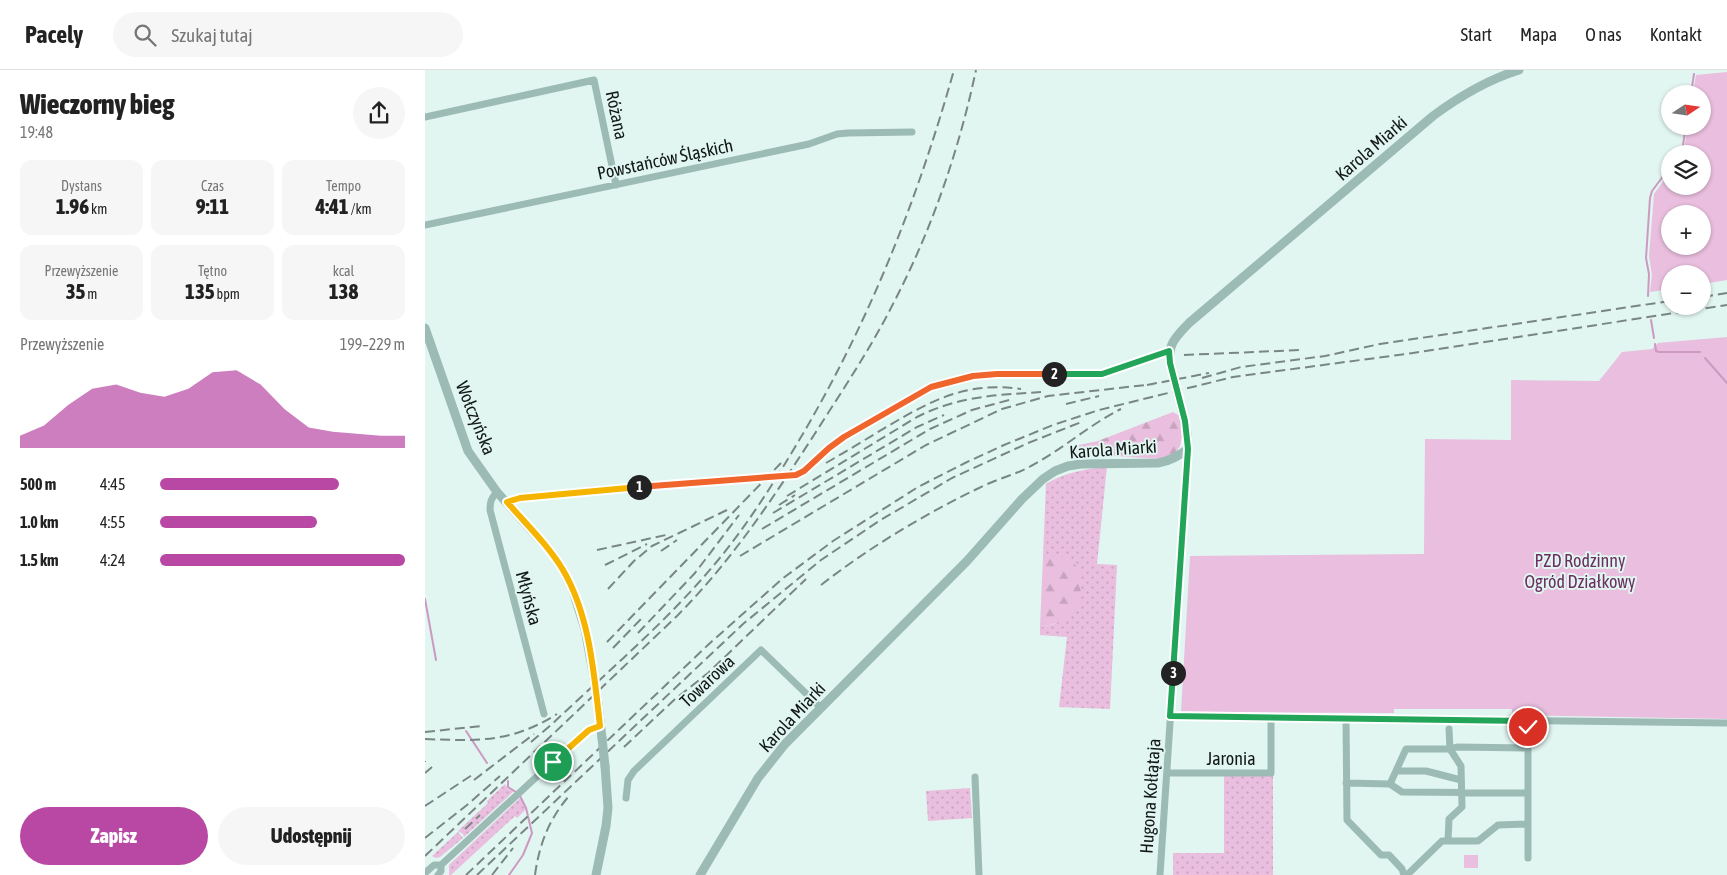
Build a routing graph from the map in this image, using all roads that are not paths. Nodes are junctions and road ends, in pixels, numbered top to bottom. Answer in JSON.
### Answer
{"nodes":[{"id":1,"x":1519,"y":70,"type":"edge"},
{"id":2,"x":425,"y":117,"type":"edge"},
{"id":3,"x":912,"y":132,"type":"dead end"},
{"id":4,"x":617,"y":185,"type":"junction"},
{"id":5,"x":425,"y":225,"type":"edge"},
{"id":6,"x":425,"y":328,"type":"edge"},
{"id":7,"x":1169,"y":351,"type":"junction"},
{"id":8,"x":1188,"y":449,"type":"junction"},
{"id":9,"x":497,"y":492,"type":"junction"},
{"id":10,"x":507,"y":502,"type":"junction"},
{"id":11,"x":821,"y":708,"type":"junction"},
{"id":12,"x":544,"y":714,"type":"dead end"},
{"id":13,"x":1170,"y":716,"type":"junction"},
{"id":14,"x":1271,"y":717,"type":"junction"},
{"id":15,"x":1346,"y":718,"type":"junction"},
{"id":16,"x":1528,"y":721,"type":"junction"},
{"id":17,"x":1727,"y":723,"type":"edge"},
{"id":18,"x":600,"y":726,"type":"junction"},
{"id":19,"x":1449,"y":729,"type":"dead end"},
{"id":20,"x":1528,"y":748,"type":"junction"},
{"id":21,"x":1450,"y":749,"type":"junction"},
{"id":22,"x":1396,"y":771,"type":"junction"},
{"id":23,"x":1167,"y":773,"type":"junction"},
{"id":24,"x":975,"y":777,"type":"dead end"},
{"id":25,"x":1461,"y":780,"type":"junction"},
{"id":26,"x":1346,"y":782,"type":"junction"},
{"id":27,"x":1390,"y":784,"type":"junction"},
{"id":28,"x":1461,"y":792,"type":"junction"},
{"id":29,"x":1528,"y":793,"type":"junction"},
{"id":30,"x":626,"y":798,"type":"dead end"},
{"id":31,"x":1528,"y":824,"type":"junction"},
{"id":32,"x":1448,"y":841,"type":"junction"},
{"id":33,"x":1528,"y":858,"type":"dead end"},
{"id":34,"x":441,"y":865,"type":"junction"},
{"id":35,"x":425,"y":873,"type":"edge"},
{"id":36,"x":438,"y":875,"type":"edge"},
{"id":37,"x":596,"y":875,"type":"edge"},
{"id":38,"x":700,"y":875,"type":"edge"},
{"id":39,"x":979,"y":875,"type":"edge"},
{"id":40,"x":1160,"y":875,"type":"edge"},
{"id":41,"x":1405,"y":875,"type":"edge"}],
"edges":[{"from":1,"to":7,"type":"street","name":"Karola Miarki"},
{"from":2,"to":4,"type":"street","name":"Różana"},
{"from":3,"to":4,"type":"street","name":"Powstańców Śląskich"},
{"from":4,"to":5,"type":"street","name":"Powstańców Śląskich"},
{"from":6,"to":9,"type":"street","name":"Wołczyńska"},
{"from":7,"to":8,"type":"street","bridge":true},
{"from":7,"to":10,"type":"street"},
{"from":8,"to":11,"type":"street","name":"Karola Miarki"},
{"from":8,"to":13,"type":"street","name":"Hugona Kołłątaja"},
{"from":9,"to":10,"type":"street","name":"Wołczyńska"},
{"from":9,"to":12,"type":"street","name":"Młyńska"},
{"from":10,"to":18,"type":"street","name":"Wołczyńska","bridge":true},
{"from":11,"to":30,"type":"street","name":"Towarowa"},
{"from":11,"to":38,"type":"street","name":"Karola Miarki"},
{"from":13,"to":14,"type":"street"},
{"from":13,"to":23,"type":"street","name":"Hugona Kołłątaja"},
{"from":14,"to":15,"type":"street"},
{"from":14,"to":23,"type":"street","name":"Jaronia"},
{"from":15,"to":16,"type":"street"},
{"from":15,"to":26,"type":"street"},
{"from":16,"to":17,"type":"street"},
{"from":16,"to":20,"type":"street"},
{"from":18,"to":34,"type":"street"},
{"from":18,"to":37,"type":"street","name":"Wołczyńska","bridge":true},
{"from":19,"to":21,"type":"street"},
{"from":20,"to":21,"type":"street"},
{"from":20,"to":29,"type":"street"},
{"from":21,"to":22,"type":"street"},
{"from":21,"to":25,"type":"street"},
{"from":22,"to":25,"type":"street"},
{"from":22,"to":27,"type":"street"},
{"from":23,"to":40,"type":"street","name":"Hugona Kołłątaja"},
{"from":24,"to":39,"type":"street"},
{"from":25,"to":28,"type":"street"},
{"from":26,"to":27,"type":"street"},
{"from":26,"to":41,"type":"street"},
{"from":27,"to":28,"type":"street"},
{"from":28,"to":29,"type":"street"},
{"from":28,"to":32,"type":"street"},
{"from":29,"to":31,"type":"street"},
{"from":31,"to":32,"type":"street"},
{"from":31,"to":33,"type":"street"},
{"from":32,"to":41,"type":"street"},
{"from":34,"to":35,"type":"street"},
{"from":34,"to":36,"type":"street"}]}
